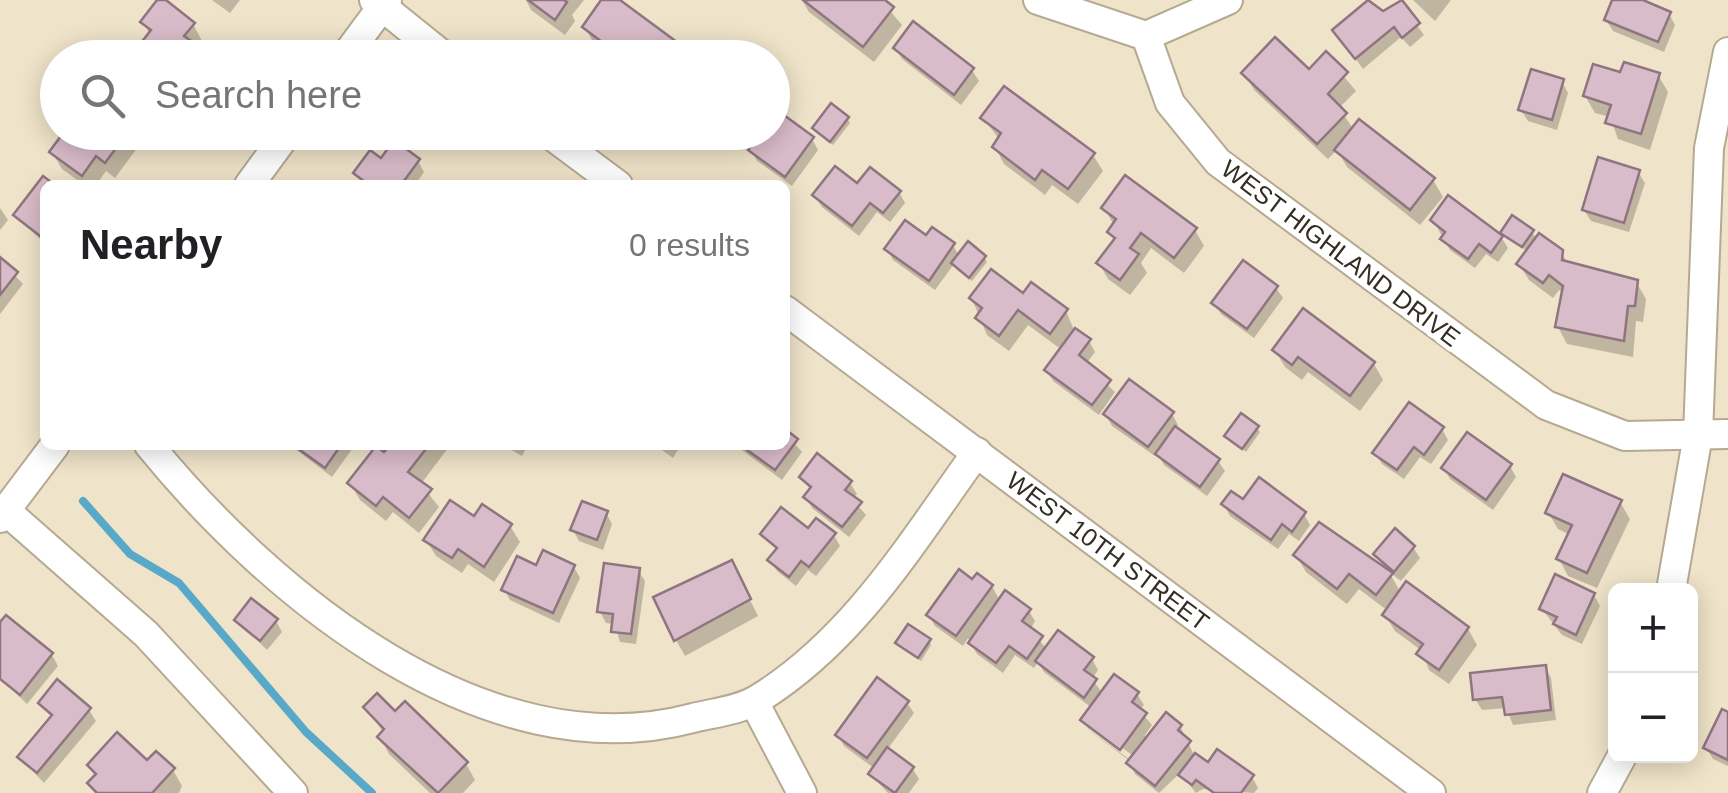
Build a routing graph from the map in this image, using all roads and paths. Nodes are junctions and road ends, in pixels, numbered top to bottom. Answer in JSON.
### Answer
{"nodes":[{"id":1,"x":1038,"y":0,"type":"edge"},
{"id":2,"x":1228,"y":0,"type":"edge"},
{"id":3,"x":380,"y":3,"type":"edge"},
{"id":4,"x":1146,"y":36,"type":"junction"},
{"id":5,"x":356,"y":40,"type":"edge"},
{"id":6,"x":424,"y":40,"type":"edge"},
{"id":7,"x":1728,"y":52,"type":"edge"},
{"id":8,"x":275,"y":150,"type":"edge"},
{"id":9,"x":571,"y":150,"type":"edge"},
{"id":10,"x":253,"y":180,"type":"edge"},
{"id":11,"x":611,"y":180,"type":"edge"},
{"id":12,"x":790,"y":314,"type":"edge"},
{"id":13,"x":1728,"y":434,"type":"edge"},
{"id":14,"x":1698,"y":435,"type":"junction"},
{"id":15,"x":51,"y":450,"type":"edge"},
{"id":16,"x":153,"y":450,"type":"edge"},
{"id":17,"x":977,"y":452,"type":"junction"},
{"id":18,"x":3,"y":515,"type":"edge"},
{"id":19,"x":1672,"y":583,"type":"edge"},
{"id":20,"x":754,"y":702,"type":"junction"},
{"id":21,"x":1618,"y":763,"type":"edge"},
{"id":22,"x":293,"y":793,"type":"edge"},
{"id":23,"x":802,"y":793,"type":"edge"},
{"id":24,"x":1431,"y":793,"type":"edge"},
{"id":25,"x":1602,"y":793,"type":"edge"}],
"edges":[{"from":1,"to":4,"type":"street"},
{"from":2,"to":4,"type":"street"},
{"from":3,"to":5,"type":"street"},
{"from":3,"to":6,"type":"street"},
{"from":4,"to":14,"type":"street","name":"WEST HIGHLAND DRIVE"},
{"from":7,"to":14,"type":"street"},
{"from":8,"to":10,"type":"street"},
{"from":9,"to":11,"type":"street"},
{"from":12,"to":17,"type":"street","name":"WEST 10TH STREET"},
{"from":13,"to":14,"type":"street","name":"WEST HIGHLAND DRIVE"},
{"from":14,"to":19,"type":"street"},
{"from":15,"to":18,"type":"street"},
{"from":16,"to":20,"type":"street"},
{"from":17,"to":20,"type":"street"},
{"from":17,"to":24,"type":"street","name":"WEST 10TH STREET"},
{"from":18,"to":22,"type":"street"},
{"from":20,"to":23,"type":"street"},
{"from":21,"to":25,"type":"street"}]}
